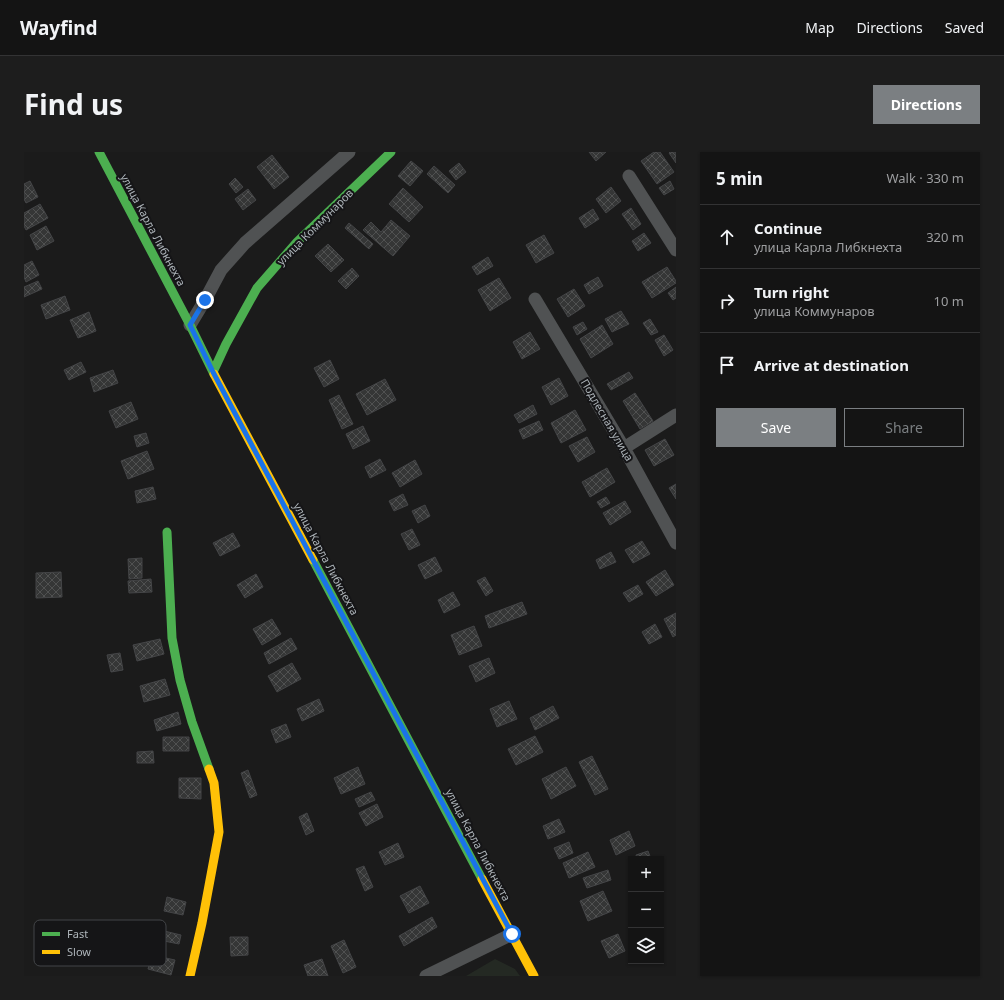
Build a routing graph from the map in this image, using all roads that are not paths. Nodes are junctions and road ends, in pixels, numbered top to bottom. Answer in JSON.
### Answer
{"nodes":[{"id":1,"x":99,"y":152,"type":"edge"},
{"id":2,"x":349,"y":152,"type":"edge"},
{"id":3,"x":391,"y":152,"type":"edge"},
{"id":4,"x":629,"y":176,"type":"dead end"},
{"id":5,"x":676,"y":250,"type":"edge"},
{"id":6,"x":535,"y":299,"type":"dead end"},
{"id":7,"x":190,"y":325,"type":"junction"},
{"id":8,"x":213,"y":372,"type":"junction"},
{"id":9,"x":676,"y":416,"type":"edge"},
{"id":10,"x":624,"y":448,"type":"junction"},
{"id":11,"x":167,"y":532,"type":"dead end"},
{"id":12,"x":676,"y":543,"type":"edge"},
{"id":13,"x":512,"y":934,"type":"junction"},
{"id":14,"x":190,"y":976,"type":"edge"},
{"id":15,"x":426,"y":976,"type":"edge"},
{"id":16,"x":534,"y":976,"type":"edge"}],
"edges":[{"from":1,"to":7,"type":"street","name":"улица Карла Либкнехта"},
{"from":2,"to":7,"type":"street"},
{"from":3,"to":8,"type":"street","name":"улица Коммунаров"},
{"from":4,"to":5,"type":"street"},
{"from":6,"to":10,"type":"street","name":"Подлесная улица"},
{"from":7,"to":8,"type":"street","name":"улица Карла Либкнехта"},
{"from":8,"to":13,"type":"street","name":"улица Карла Либкнехта"},
{"from":9,"to":10,"type":"street"},
{"from":10,"to":12,"type":"street","name":"Подлесная улица"},
{"from":11,"to":14,"type":"street"},
{"from":13,"to":15,"type":"street"},
{"from":13,"to":16,"type":"street","name":"улица Карла Либкнехта"}]}
